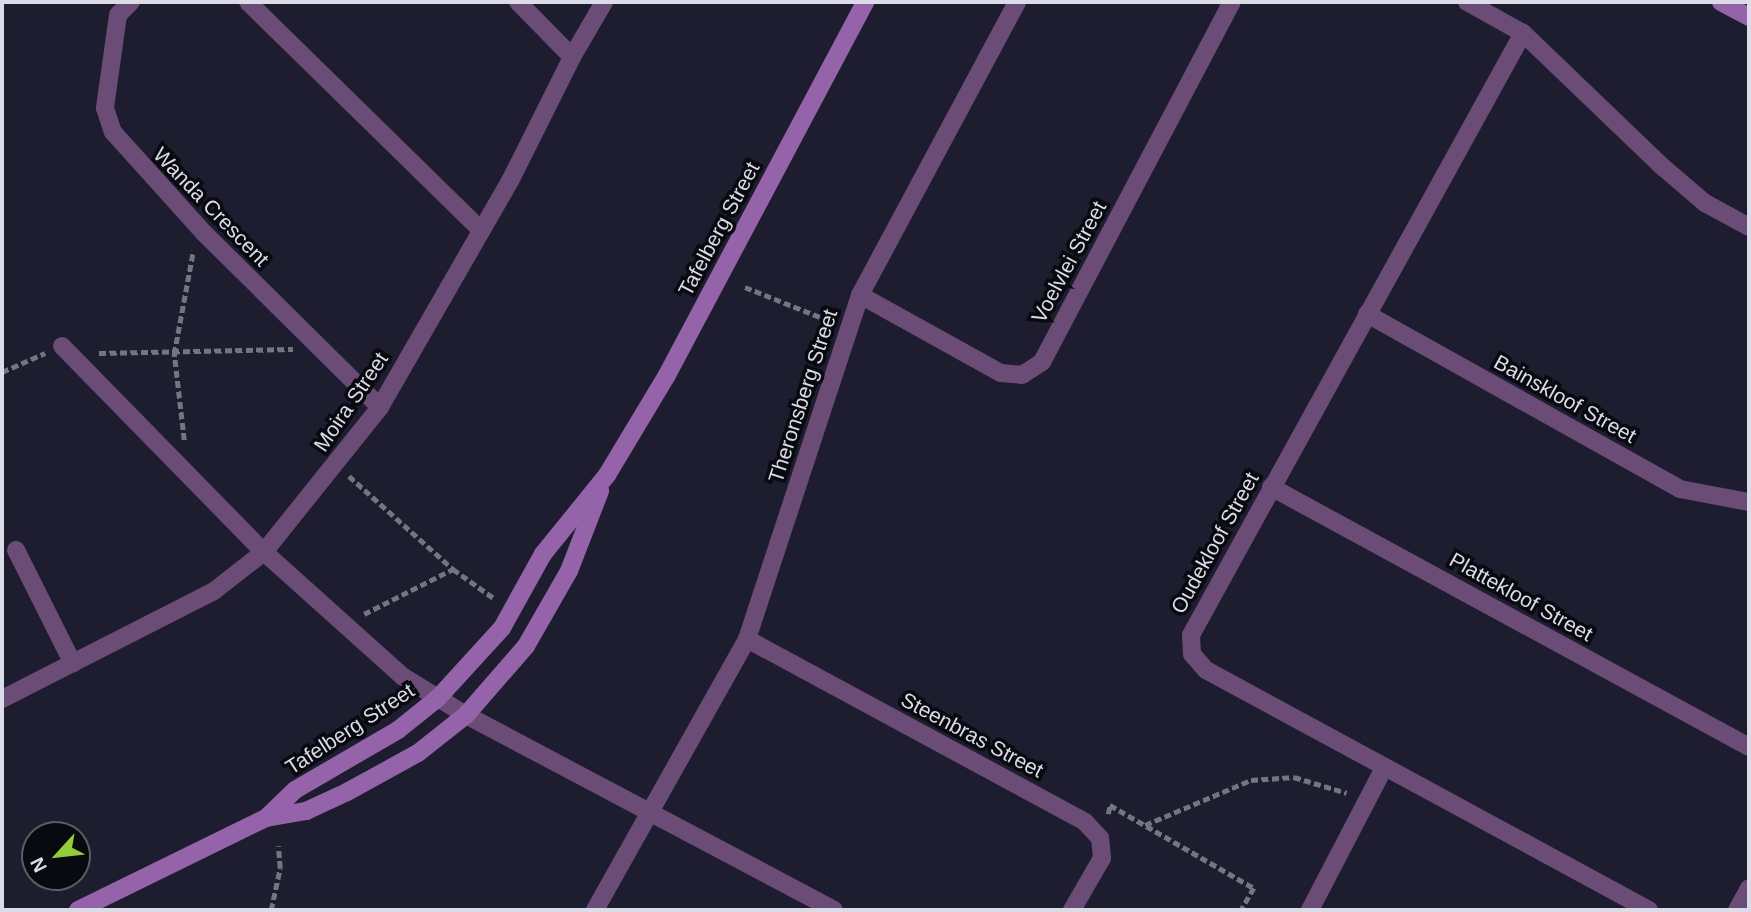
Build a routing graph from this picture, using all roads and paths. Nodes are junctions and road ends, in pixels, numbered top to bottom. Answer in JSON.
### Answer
{"nodes":[{"id":1,"x":131,"y":2,"type":"edge"},
{"id":2,"x":248,"y":2,"type":"edge"},
{"id":3,"x":518,"y":2,"type":"edge"},
{"id":4,"x":604,"y":2,"type":"edge"},
{"id":5,"x":865,"y":2,"type":"edge"},
{"id":6,"x":1017,"y":2,"type":"edge"},
{"id":7,"x":1232,"y":2,"type":"edge"},
{"id":8,"x":1467,"y":2,"type":"edge"},
{"id":9,"x":1721,"y":2,"type":"edge"},
{"id":10,"x":1749,"y":17,"type":"edge"},
{"id":11,"x":1523,"y":33,"type":"junction"},
{"id":12,"x":572,"y":57,"type":"junction"},
{"id":13,"x":1749,"y":228,"type":"edge"},
{"id":14,"x":480,"y":229,"type":"junction"},
{"id":15,"x":194,"y":246,"type":"dead end"},
{"id":16,"x":745,"y":287,"type":"dead end"},
{"id":17,"x":860,"y":295,"type":"junction"},
{"id":18,"x":1367,"y":314,"type":"junction"},
{"id":19,"x":838,"y":324,"type":"dead end"},
{"id":20,"x":62,"y":346,"type":"joint"},
{"id":21,"x":292,"y":350,"type":"dead end"},
{"id":22,"x":95,"y":353,"type":"dead end"},
{"id":23,"x":174,"y":354,"type":"junction"},
{"id":24,"x":2,"y":372,"type":"edge"},
{"id":25,"x":380,"y":407,"type":"junction"},
{"id":26,"x":185,"y":449,"type":"dead end"},
{"id":27,"x":347,"y":474,"type":"dead end"},
{"id":28,"x":607,"y":475,"type":"junction"},
{"id":29,"x":1271,"y":487,"type":"junction"},
{"id":30,"x":1749,"y":502,"type":"edge"},
{"id":31,"x":16,"y":550,"type":"dead end"},
{"id":32,"x":264,"y":552,"type":"junction"},
{"id":33,"x":453,"y":569,"type":"junction"},
{"id":34,"x":498,"y":601,"type":"dead end"},
{"id":35,"x":354,"y":619,"type":"dead end"},
{"id":36,"x":747,"y":639,"type":"junction"},
{"id":37,"x":73,"y":664,"type":"junction"},
{"id":38,"x":438,"y":698,"type":"junction"},
{"id":39,"x":2,"y":699,"type":"edge"},
{"id":40,"x":466,"y":715,"type":"junction"},
{"id":41,"x":1749,"y":747,"type":"edge"},
{"id":42,"x":1384,"y":768,"type":"junction"},
{"id":43,"x":1367,"y":801,"type":"junction"},
{"id":44,"x":650,"y":811,"type":"junction"},
{"id":45,"x":266,"y":818,"type":"junction"},
{"id":46,"x":1145,"y":825,"type":"junction"},
{"id":47,"x":1100,"y":838,"type":"junction"},
{"id":48,"x":278,"y":846,"type":"dead end"},
{"id":49,"x":1749,"y":888,"type":"edge"},
{"id":50,"x":78,"y":910,"type":"edge"},
{"id":51,"x":271,"y":910,"type":"edge"},
{"id":52,"x":596,"y":910,"type":"edge"},
{"id":53,"x":834,"y":910,"type":"edge"},
{"id":54,"x":1072,"y":910,"type":"edge"},
{"id":55,"x":1244,"y":910,"type":"edge"},
{"id":56,"x":1310,"y":910,"type":"edge"},
{"id":57,"x":1649,"y":910,"type":"edge"},
{"id":58,"x":1737,"y":910,"type":"edge"}],
"edges":[{"from":1,"to":25,"type":"street","name":"Wanda Crescent"},
{"from":2,"to":14,"type":"street"},
{"from":3,"to":12,"type":"street"},
{"from":4,"to":12,"type":"street","name":"Moira Street"},
{"from":5,"to":28,"type":"street","name":"Tafelberg Street"},
{"from":6,"to":17,"type":"street","name":"Theronsberg Street"},
{"from":7,"to":17,"type":"street","name":"Voelvlei Street"},
{"from":8,"to":11,"type":"street"},
{"from":9,"to":10,"type":"street"},
{"from":11,"to":13,"type":"street"},
{"from":11,"to":18,"type":"street","name":"Oudekloof Street"},
{"from":12,"to":14,"type":"street","name":"Moira Street"},
{"from":14,"to":25,"type":"street","name":"Moira Street"},
{"from":15,"to":23,"type":"path"},
{"from":16,"to":19,"type":"path"},
{"from":17,"to":36,"type":"street","name":"Theronsberg Street"},
{"from":18,"to":29,"type":"street","name":"Oudekloof Street"},
{"from":18,"to":30,"type":"street","name":"Bainskloof Street"},
{"from":20,"to":24,"type":"path"},
{"from":20,"to":32,"type":"street"},
{"from":21,"to":23,"type":"path"},
{"from":22,"to":23,"type":"path"},
{"from":23,"to":26,"type":"path"},
{"from":25,"to":32,"type":"street","name":"Moira Street"},
{"from":27,"to":33,"type":"path"},
{"from":28,"to":38,"type":"street","name":"Tafelberg Street"},
{"from":28,"to":40,"type":"street","name":"Tafelberg Street"},
{"from":29,"to":41,"type":"street","name":"Plattekloof Street"},
{"from":29,"to":42,"type":"street","name":"Oudekloof Street"},
{"from":31,"to":37,"type":"street"},
{"from":32,"to":37,"type":"street","name":"Moira Street"},
{"from":32,"to":38,"type":"street"},
{"from":33,"to":34,"type":"path"},
{"from":33,"to":35,"type":"path"},
{"from":36,"to":44,"type":"street","name":"Theronsberg Street"},
{"from":36,"to":47,"type":"street","name":"Steenbras Street"},
{"from":37,"to":39,"type":"street","name":"Moira Street"},
{"from":38,"to":40,"type":"street"},
{"from":38,"to":45,"type":"street","name":"Tafelberg Street"},
{"from":40,"to":44,"type":"street"},
{"from":40,"to":45,"type":"street","name":"Tafelberg Street"},
{"from":42,"to":43,"type":"street"},
{"from":42,"to":57,"type":"street","name":"Oudekloof Street"},
{"from":43,"to":46,"type":"path"},
{"from":43,"to":56,"type":"street"},
{"from":44,"to":52,"type":"street","name":"Theronsberg Street"},
{"from":44,"to":53,"type":"street"},
{"from":45,"to":50,"type":"street","name":"Tafelberg Street"},
{"from":46,"to":47,"type":"path"},
{"from":46,"to":55,"type":"path"},
{"from":47,"to":54,"type":"street"},
{"from":48,"to":51,"type":"path"},
{"from":49,"to":58,"type":"street"}]}
